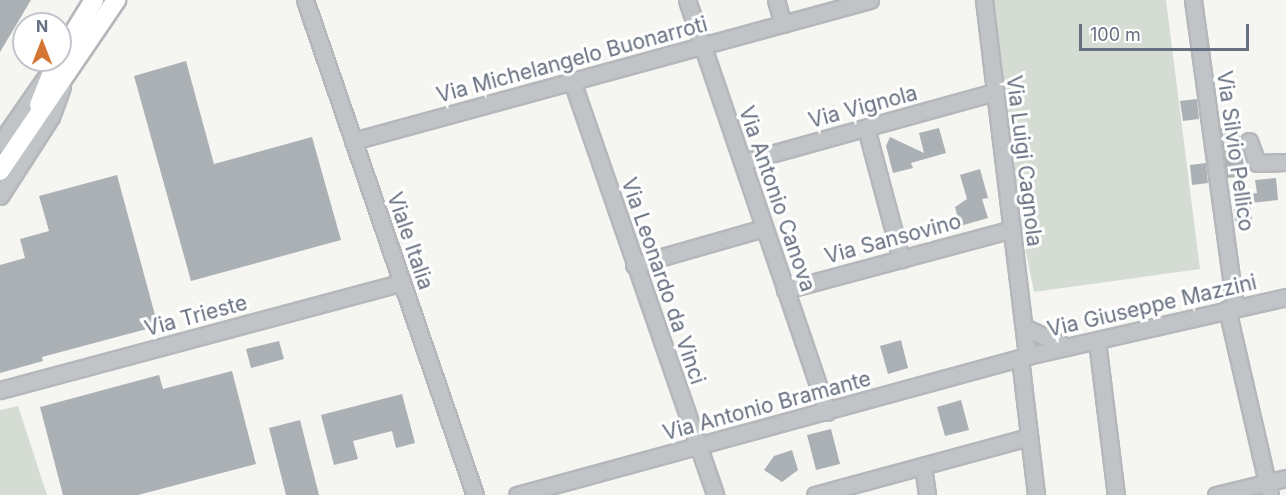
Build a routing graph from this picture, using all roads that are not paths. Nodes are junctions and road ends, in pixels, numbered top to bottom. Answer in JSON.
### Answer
{"nodes":[{"id":1,"x":94,"y":0,"type":"edge"},
{"id":2,"x":116,"y":0,"type":"edge"},
{"id":3,"x":304,"y":0,"type":"edge"},
{"id":4,"x":687,"y":0,"type":"edge"},
{"id":5,"x":776,"y":0,"type":"edge"},
{"id":6,"x":870,"y":0,"type":"edge"},
{"id":7,"x":984,"y":0,"type":"edge"},
{"id":8,"x":1193,"y":0,"type":"edge"},
{"id":9,"x":783,"y":24,"type":"junction"},
{"id":10,"x":72,"y":36,"type":"edge"},
{"id":11,"x":703,"y":46,"type":"junction"},
{"id":12,"x":72,"y":53,"type":"edge"},
{"id":13,"x":56,"y":72,"type":"edge"},
{"id":14,"x":57,"y":72,"type":"edge"},
{"id":15,"x":57,"y":72,"type":"edge"},
{"id":16,"x":572,"y":81,"type":"junction"},
{"id":17,"x":994,"y":92,"type":"junction"},
{"id":18,"x":866,"y":128,"type":"junction"},
{"id":19,"x":353,"y":141,"type":"junction"},
{"id":20,"x":1249,"y":141,"type":"dead end"},
{"id":21,"x":0,"y":143,"type":"edge"},
{"id":22,"x":742,"y":162,"type":"junction"},
{"id":23,"x":1286,"y":162,"type":"edge"},
{"id":24,"x":1286,"y":167,"type":"edge"},
{"id":25,"x":0,"y":171,"type":"edge"},
{"id":26,"x":0,"y":196,"type":"edge"},
{"id":27,"x":764,"y":228,"type":"junction"},
{"id":28,"x":1012,"y":229,"type":"junction"},
{"id":29,"x":901,"y":259,"type":"junction"},
{"id":30,"x":634,"y":265,"type":"junction"},
{"id":31,"x":402,"y":282,"type":"junction"},
{"id":32,"x":785,"y":290,"type":"junction"},
{"id":33,"x":1286,"y":297,"type":"edge"},
{"id":34,"x":1231,"y":308,"type":"junction"},
{"id":35,"x":1024,"y":327,"type":"junction"},
{"id":36,"x":1097,"y":340,"type":"junction"},
{"id":37,"x":1068,"y":347,"type":"junction"},
{"id":38,"x":1023,"y":357,"type":"junction"},
{"id":39,"x":0,"y":390,"type":"edge"},
{"id":40,"x":827,"y":412,"type":"junction"},
{"id":41,"x":1029,"y":437,"type":"junction"},
{"id":42,"x":699,"y":446,"type":"junction"},
{"id":43,"x":923,"y":466,"type":"junction"},
{"id":44,"x":1286,"y":478,"type":"edge"},
{"id":45,"x":1268,"y":489,"type":"edge"},
{"id":46,"x":475,"y":495,"type":"edge"},
{"id":47,"x":517,"y":495,"type":"edge"},
{"id":48,"x":715,"y":495,"type":"edge"},
{"id":49,"x":815,"y":495,"type":"edge"},
{"id":50,"x":927,"y":495,"type":"edge"},
{"id":51,"x":1036,"y":495,"type":"edge"},
{"id":52,"x":1116,"y":495,"type":"edge"},
{"id":53,"x":1216,"y":495,"type":"edge"}],
"edges":[{"from":1,"to":10,"type":"main road"},
{"from":2,"to":12,"type":"main road"},
{"from":3,"to":19,"type":"street","name":"Viale Italia"},
{"from":4,"to":11,"type":"street","name":"Via Antonio Canova"},
{"from":5,"to":9,"type":"street"},
{"from":6,"to":9,"type":"street","name":"Via Michelangelo Buonarroti"},
{"from":7,"to":17,"type":"street","name":"Via Luigi Cagnola"},
{"from":8,"to":34,"type":"street","name":"Via Silvio Pellico"},
{"from":9,"to":11,"type":"street","name":"Via Michelangelo Buonarroti"},
{"from":11,"to":16,"type":"street","name":"Via Michelangelo Buonarroti"},
{"from":11,"to":22,"type":"street","name":"Via Antonio Canova"},
{"from":13,"to":21,"type":"street"},
{"from":14,"to":25,"type":"main road"},
{"from":15,"to":26,"type":"street"},
{"from":16,"to":19,"type":"street","name":"Via Michelangelo Buonarroti"},
{"from":16,"to":30,"type":"street","name":"Via Leonardo da Vinci"},
{"from":17,"to":18,"type":"street","name":"Via Vignola"},
{"from":17,"to":28,"type":"street","name":"Via Luigi Cagnola"},
{"from":18,"to":22,"type":"street","name":"Via Vignola"},
{"from":18,"to":29,"type":"street"},
{"from":19,"to":31,"type":"street","name":"Viale Italia"},
{"from":20,"to":23,"type":"street"},
{"from":22,"to":27,"type":"street","name":"Via Antonio Canova"},
{"from":23,"to":24,"type":"street"},
{"from":27,"to":30,"type":"street"},
{"from":27,"to":32,"type":"street","name":"Via Antonio Canova"},
{"from":28,"to":29,"type":"street","name":"Via Sansovino"},
{"from":28,"to":35,"type":"street","name":"Via Luigi Cagnola"},
{"from":29,"to":32,"type":"street","name":"Via Sansovino"},
{"from":30,"to":42,"type":"street","name":"Via Leonardo da Vinci"},
{"from":31,"to":39,"type":"street","name":"Via Trieste"},
{"from":31,"to":46,"type":"street","name":"Viale Italia"},
{"from":32,"to":40,"type":"street","name":"Via Antonio Canova"},
{"from":33,"to":34,"type":"street","name":"Via Giuseppe Mazzini"},
{"from":34,"to":36,"type":"street","name":"Via Giuseppe Mazzini"},
{"from":34,"to":45,"type":"street","name":"Via Silvio Pellico"},
{"from":35,"to":37,"type":"street"},
{"from":35,"to":38,"type":"street","name":"Via Luigi Cagnola"},
{"from":36,"to":37,"type":"street","name":"Via Giuseppe Mazzini"},
{"from":36,"to":52,"type":"street"},
{"from":37,"to":38,"type":"street","name":"Via Giuseppe Mazzini"},
{"from":38,"to":40,"type":"street","name":"Via Antonio Bramante"},
{"from":38,"to":41,"type":"street","name":"Via Luigi Cagnola"},
{"from":40,"to":42,"type":"street","name":"Via Antonio Bramante"},
{"from":41,"to":43,"type":"street"},
{"from":41,"to":51,"type":"street","name":"Via Luigi Cagnola"},
{"from":42,"to":47,"type":"street","name":"Via Antonio Bramante"},
{"from":42,"to":48,"type":"street","name":"Via Leonardo da Vinci"},
{"from":43,"to":49,"type":"street"},
{"from":43,"to":50,"type":"street"},
{"from":44,"to":45,"type":"street"},
{"from":45,"to":53,"type":"street"}]}
